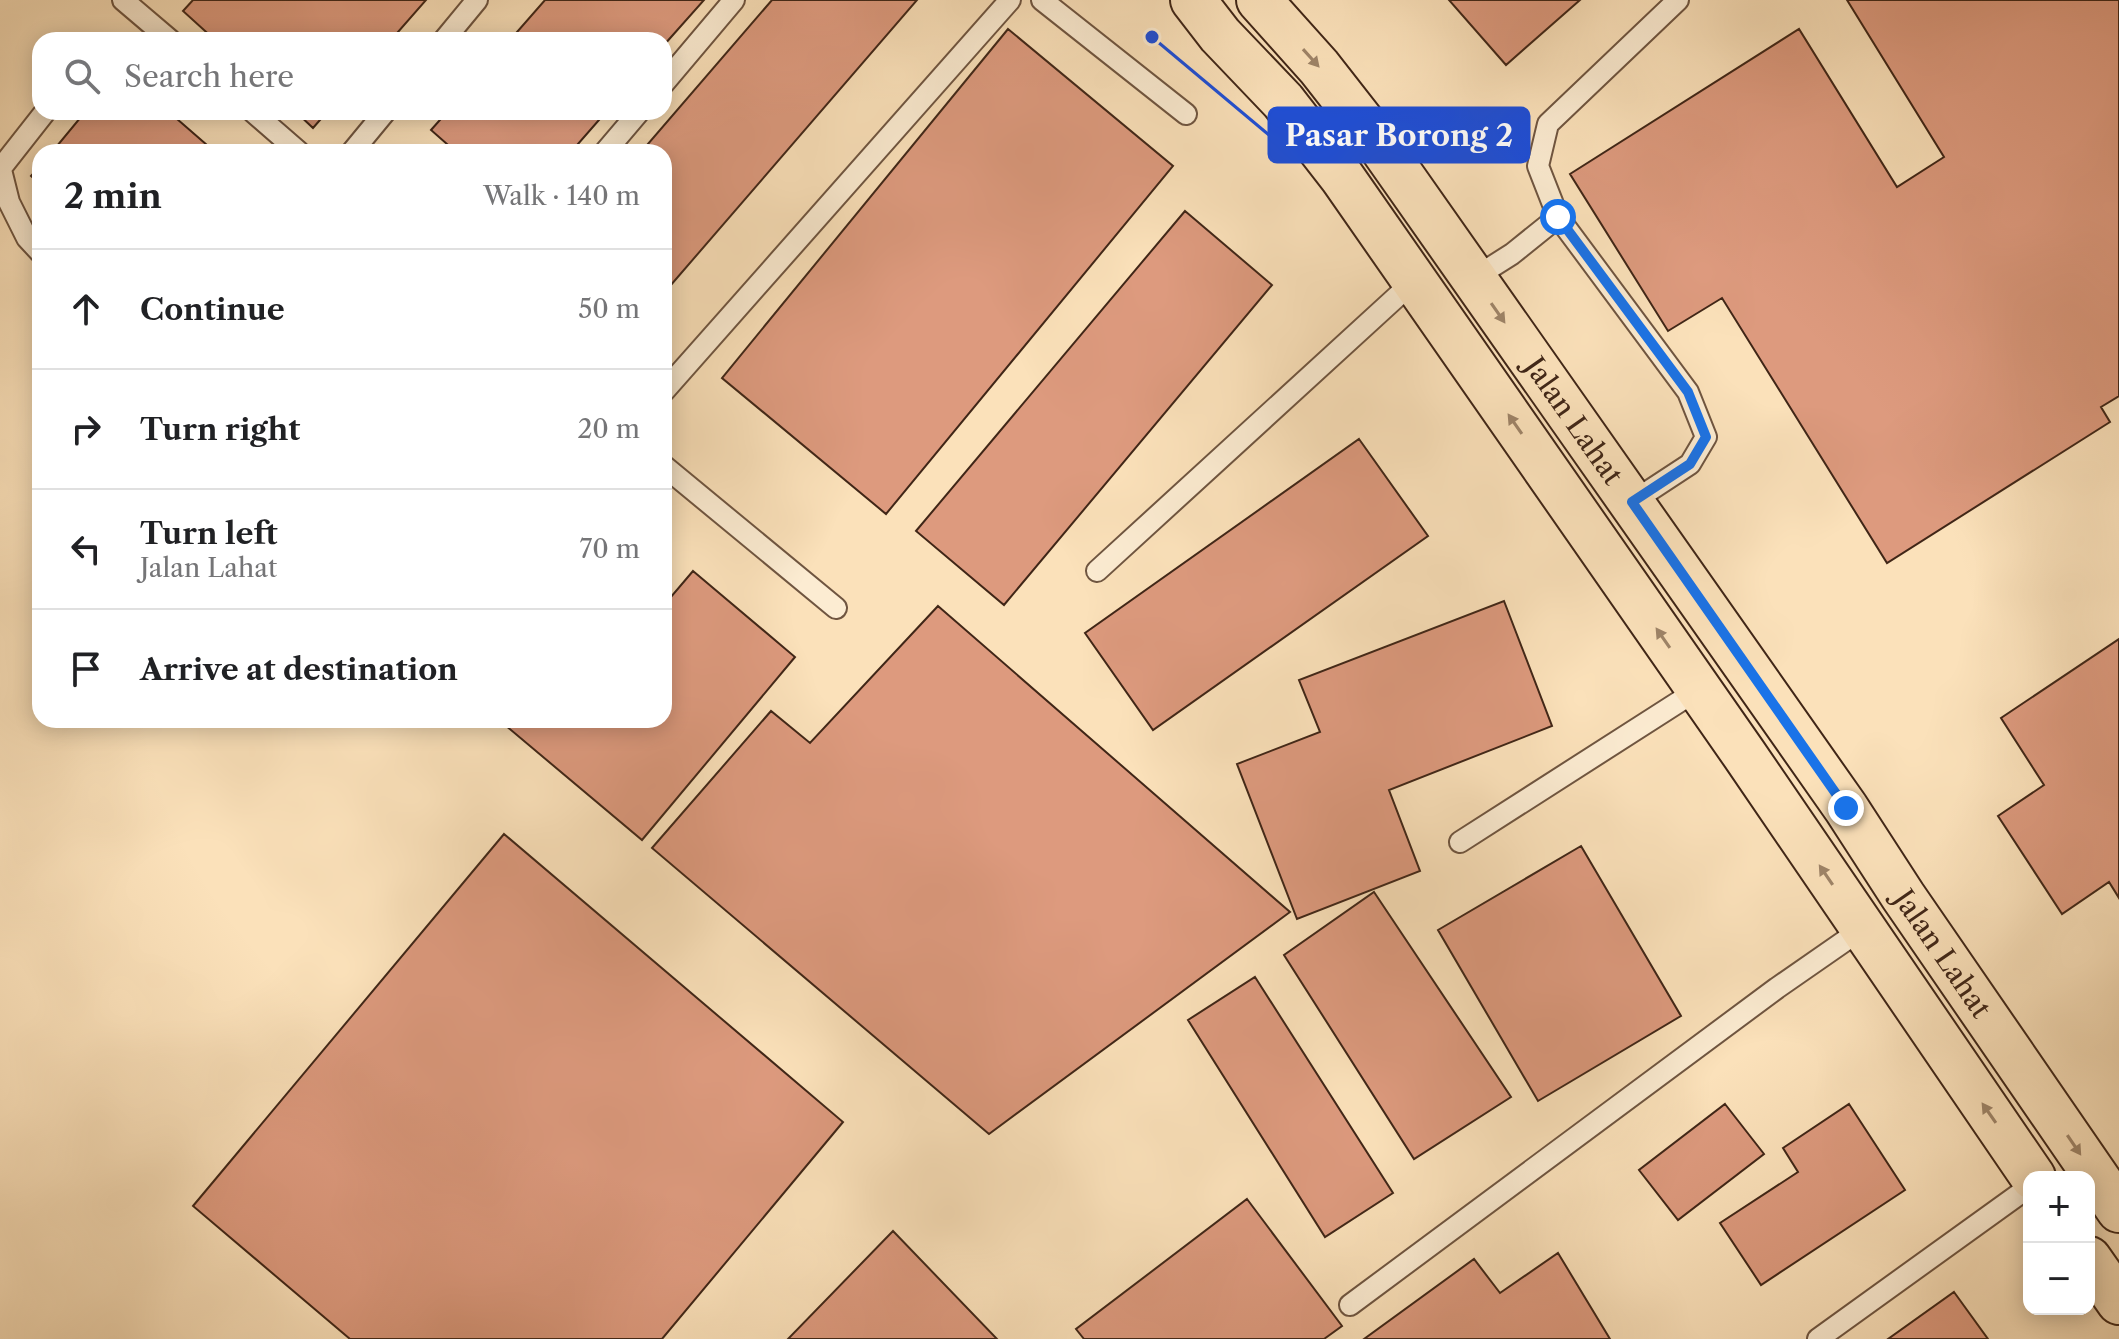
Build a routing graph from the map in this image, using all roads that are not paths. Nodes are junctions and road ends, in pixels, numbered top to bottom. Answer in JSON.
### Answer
{"nodes":[{"id":1,"x":123,"y":0,"type":"edge"},
{"id":2,"x":477,"y":0,"type":"edge"},
{"id":3,"x":734,"y":0,"type":"edge"},
{"id":4,"x":1010,"y":0,"type":"edge"},
{"id":5,"x":1042,"y":0,"type":"edge"},
{"id":6,"x":1178,"y":0,"type":"edge"},
{"id":7,"x":1193,"y":0,"type":"edge"},
{"id":8,"x":1259,"y":0,"type":"edge"},
{"id":9,"x":1678,"y":0,"type":"edge"},
{"id":10,"x":161,"y":32,"type":"edge"},
{"id":11,"x":451,"y":32,"type":"edge"},
{"id":12,"x":1220,"y":35,"type":"junction"},
{"id":13,"x":672,"y":74,"type":"edge"},
{"id":14,"x":1186,"y":114,"type":"dead end"},
{"id":15,"x":39,"y":120,"type":"edge"},
{"id":16,"x":262,"y":120,"type":"edge"},
{"id":17,"x":378,"y":120,"type":"edge"},
{"id":18,"x":632,"y":120,"type":"edge"},
{"id":19,"x":290,"y":144,"type":"edge"},
{"id":20,"x":359,"y":144,"type":"edge"},
{"id":21,"x":612,"y":144,"type":"edge"},
{"id":22,"x":1,"y":167,"type":"edge"},
{"id":23,"x":1558,"y":217,"type":"junction"},
{"id":24,"x":32,"y":243,"type":"edge"},
{"id":25,"x":1474,"y":278,"type":"junction"},
{"id":26,"x":1414,"y":281,"type":"junction"},
{"id":27,"x":672,"y":382,"type":"edge"},
{"id":28,"x":672,"y":473,"type":"edge"},
{"id":29,"x":1632,"y":502,"type":"junction"},
{"id":30,"x":1097,"y":571,"type":"dead end"},
{"id":31,"x":836,"y":608,"type":"dead end"},
{"id":32,"x":1699,"y":689,"type":"junction"},
{"id":33,"x":1460,"y":842,"type":"dead end"},
{"id":34,"x":1862,"y":929,"type":"junction"},
{"id":35,"x":2029,"y":1171,"type":"edge"},
{"id":36,"x":2023,"y":1191,"type":"edge"},
{"id":37,"x":2119,"y":1210,"type":"edge"},
{"id":38,"x":2095,"y":1268,"type":"edge"},
{"id":39,"x":2119,"y":1302,"type":"edge"},
{"id":40,"x":1350,"y":1305,"type":"dead end"},
{"id":41,"x":1818,"y":1339,"type":"edge"}],
"edges":[{"from":1,"to":10,"type":"lane"},
{"from":2,"to":11,"type":"lane"},
{"from":3,"to":13,"type":"lane"},
{"from":4,"to":27,"type":"lane"},
{"from":5,"to":14,"type":"lane"},
{"from":6,"to":12,"type":"main road"},
{"from":7,"to":12,"type":"main road"},
{"from":8,"to":25,"type":"main road","name":"Jalan Lahat","one_way":true},
{"from":9,"to":23,"type":"lane"},
{"from":12,"to":26,"type":"main road"},
{"from":15,"to":22,"type":"lane"},
{"from":16,"to":19,"type":"lane"},
{"from":17,"to":20,"type":"lane"},
{"from":18,"to":21,"type":"lane"},
{"from":22,"to":24,"type":"lane"},
{"from":23,"to":25,"type":"lane"},
{"from":23,"to":29,"type":"lane"},
{"from":25,"to":29,"type":"main road","name":"Jalan Lahat","one_way":true},
{"from":26,"to":30,"type":"lane"},
{"from":32,"to":26,"type":"main road","one_way":true},
{"from":28,"to":31,"type":"lane"},
{"from":29,"to":37,"type":"main road","name":"Jalan Lahat","one_way":true},
{"from":32,"to":33,"type":"lane"},
{"from":34,"to":32,"type":"main road","one_way":true},
{"from":35,"to":34,"type":"main road","one_way":true},
{"from":34,"to":40,"type":"lane"},
{"from":36,"to":41,"type":"lane"},
{"from":38,"to":39,"type":"main road"}]}
